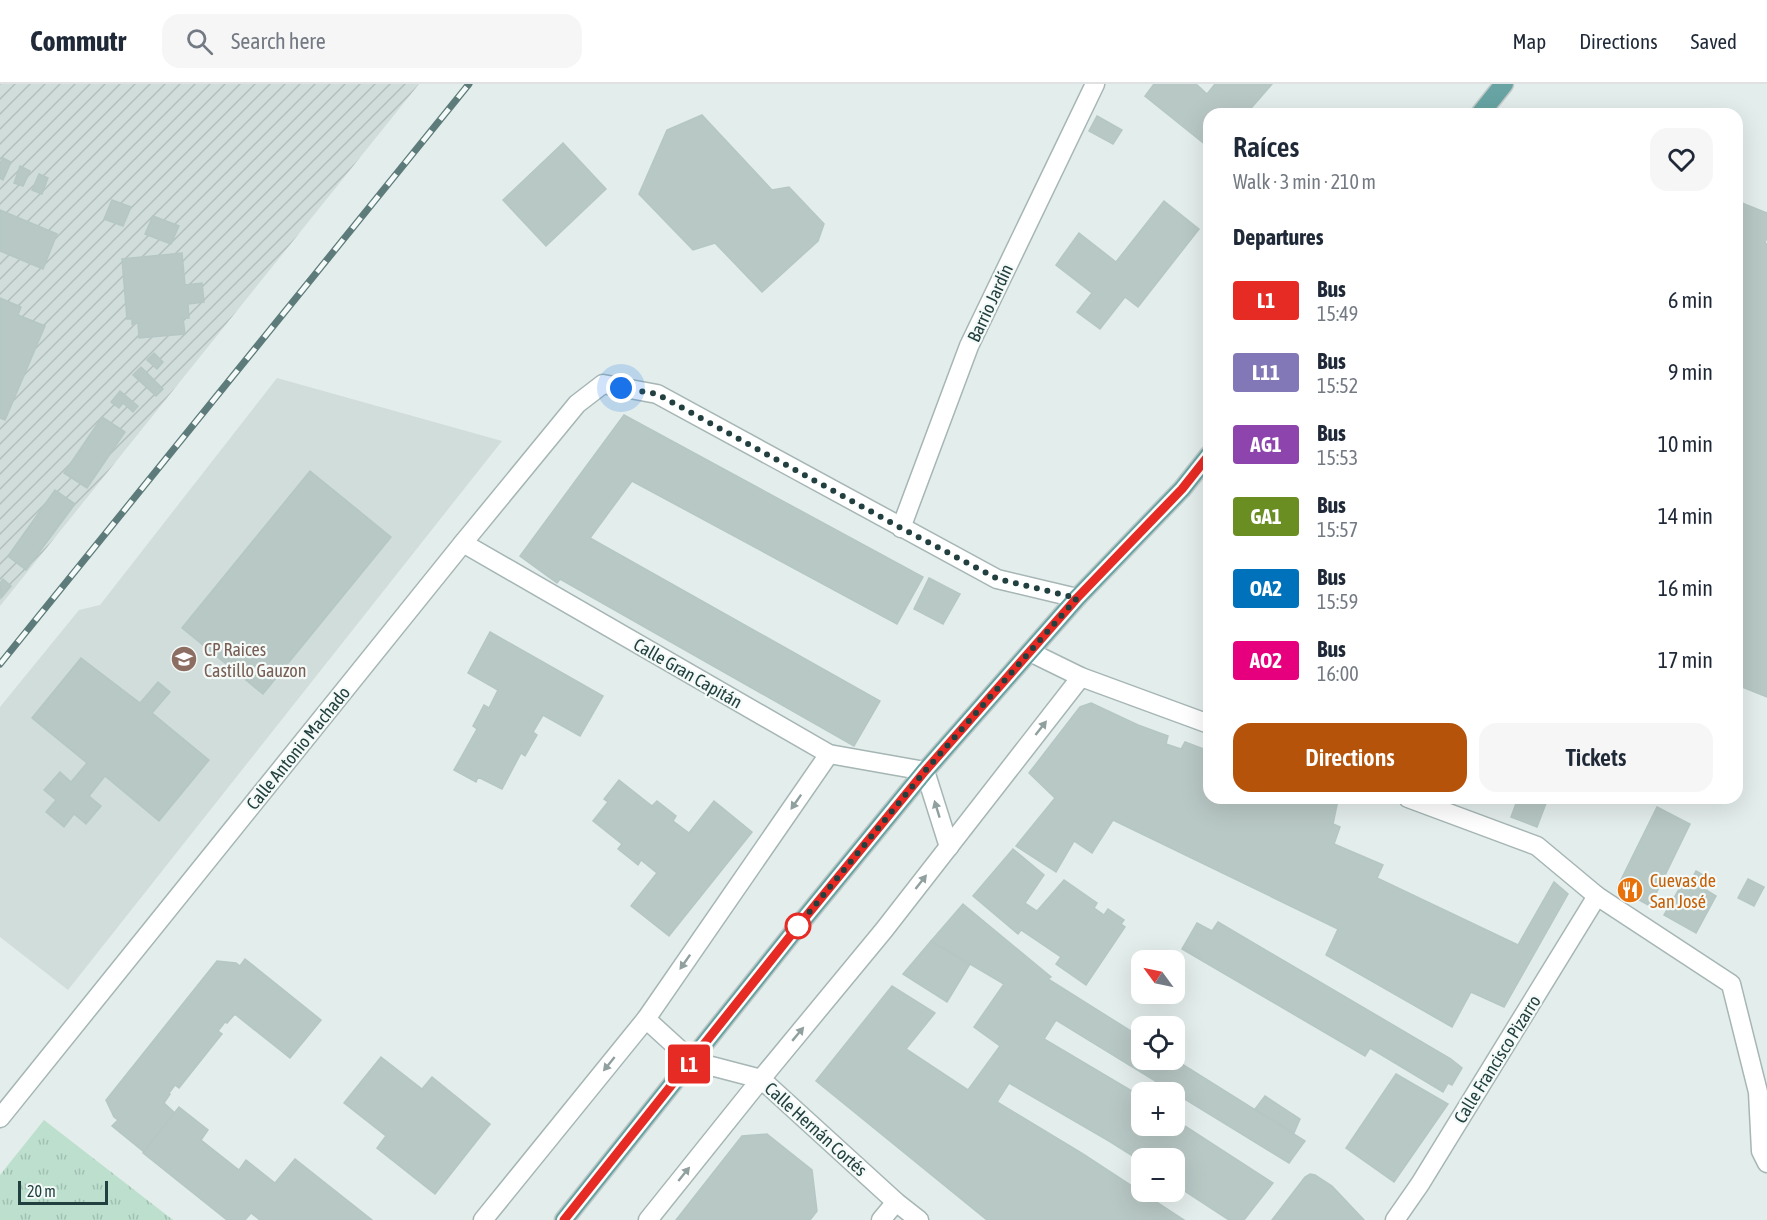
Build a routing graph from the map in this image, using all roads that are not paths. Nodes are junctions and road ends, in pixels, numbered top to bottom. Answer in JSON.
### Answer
{"nodes":[{"id":1,"x":1095,"y":84,"type":"edge"},
{"id":2,"x":1504,"y":84,"type":"edge"},
{"id":3,"x":1485,"y":108,"type":"edge"},
{"id":4,"x":1203,"y":463,"type":"edge"},
{"id":5,"x":901,"y":528,"type":"junction"},
{"id":6,"x":463,"y":543,"type":"junction"},
{"id":7,"x":1077,"y":598,"type":"junction"},
{"id":8,"x":1030,"y":652,"type":"junction"},
{"id":9,"x":1081,"y":676,"type":"junction"},
{"id":10,"x":1203,"y":722,"type":"edge"},
{"id":11,"x":829,"y":754,"type":"junction"},
{"id":12,"x":925,"y":771,"type":"junction"},
{"id":13,"x":1424,"y":804,"type":"edge"},
{"id":14,"x":949,"y":847,"type":"junction"},
{"id":15,"x":1597,"y":896,"type":"junction"},
{"id":16,"x":646,"y":1019,"type":"junction"},
{"id":17,"x":692,"y":1061,"type":"junction"},
{"id":18,"x":761,"y":1079,"type":"junction"},
{"id":19,"x":0,"y":1119,"type":"edge"},
{"id":20,"x":1767,"y":1163,"type":"edge"},
{"id":21,"x":896,"y":1202,"type":"junction"},
{"id":22,"x":483,"y":1220,"type":"edge"},
{"id":23,"x":564,"y":1220,"type":"edge"},
{"id":24,"x":648,"y":1220,"type":"edge"},
{"id":25,"x":881,"y":1220,"type":"edge"},
{"id":26,"x":919,"y":1220,"type":"edge"},
{"id":27,"x":1395,"y":1220,"type":"edge"}],
"edges":[{"from":1,"to":5,"type":"street","name":"Barrio Jardín"},
{"from":2,"to":3,"type":"main road"},
{"from":4,"to":7,"type":"main road"},
{"from":5,"to":6,"type":"street","name":"Calle Antonio Machado"},
{"from":5,"to":7,"type":"street"},
{"from":6,"to":11,"type":"street","name":"Calle Gran Capitán"},
{"from":6,"to":19,"type":"street","name":"Calle Antonio Machado"},
{"from":7,"to":8,"type":"main road"},
{"from":8,"to":9,"type":"street"},
{"from":8,"to":12,"type":"main road"},
{"from":9,"to":10,"type":"street"},
{"from":14,"to":9,"type":"street","one_way":true},
{"from":11,"to":12,"type":"street","name":"Calle Gran Capitán"},
{"from":11,"to":16,"type":"street","one_way":true},
{"from":14,"to":12,"type":"street","one_way":true},
{"from":12,"to":17,"type":"main road"},
{"from":13,"to":15,"type":"street"},
{"from":18,"to":14,"type":"street","one_way":true},
{"from":15,"to":20,"type":"street"},
{"from":15,"to":27,"type":"street","name":"Calle Francisco Pizarro"},
{"from":16,"to":17,"type":"street","name":"Calle Hernán Cortés"},
{"from":16,"to":22,"type":"street","one_way":true},
{"from":17,"to":18,"type":"street","name":"Calle Hernán Cortés"},
{"from":17,"to":23,"type":"main road"},
{"from":18,"to":21,"type":"street","name":"Calle Hernán Cortés"},
{"from":24,"to":18,"type":"street","one_way":true},
{"from":21,"to":25,"type":"street"},
{"from":21,"to":26,"type":"street","name":"Calle Hernán Cortés"}]}
